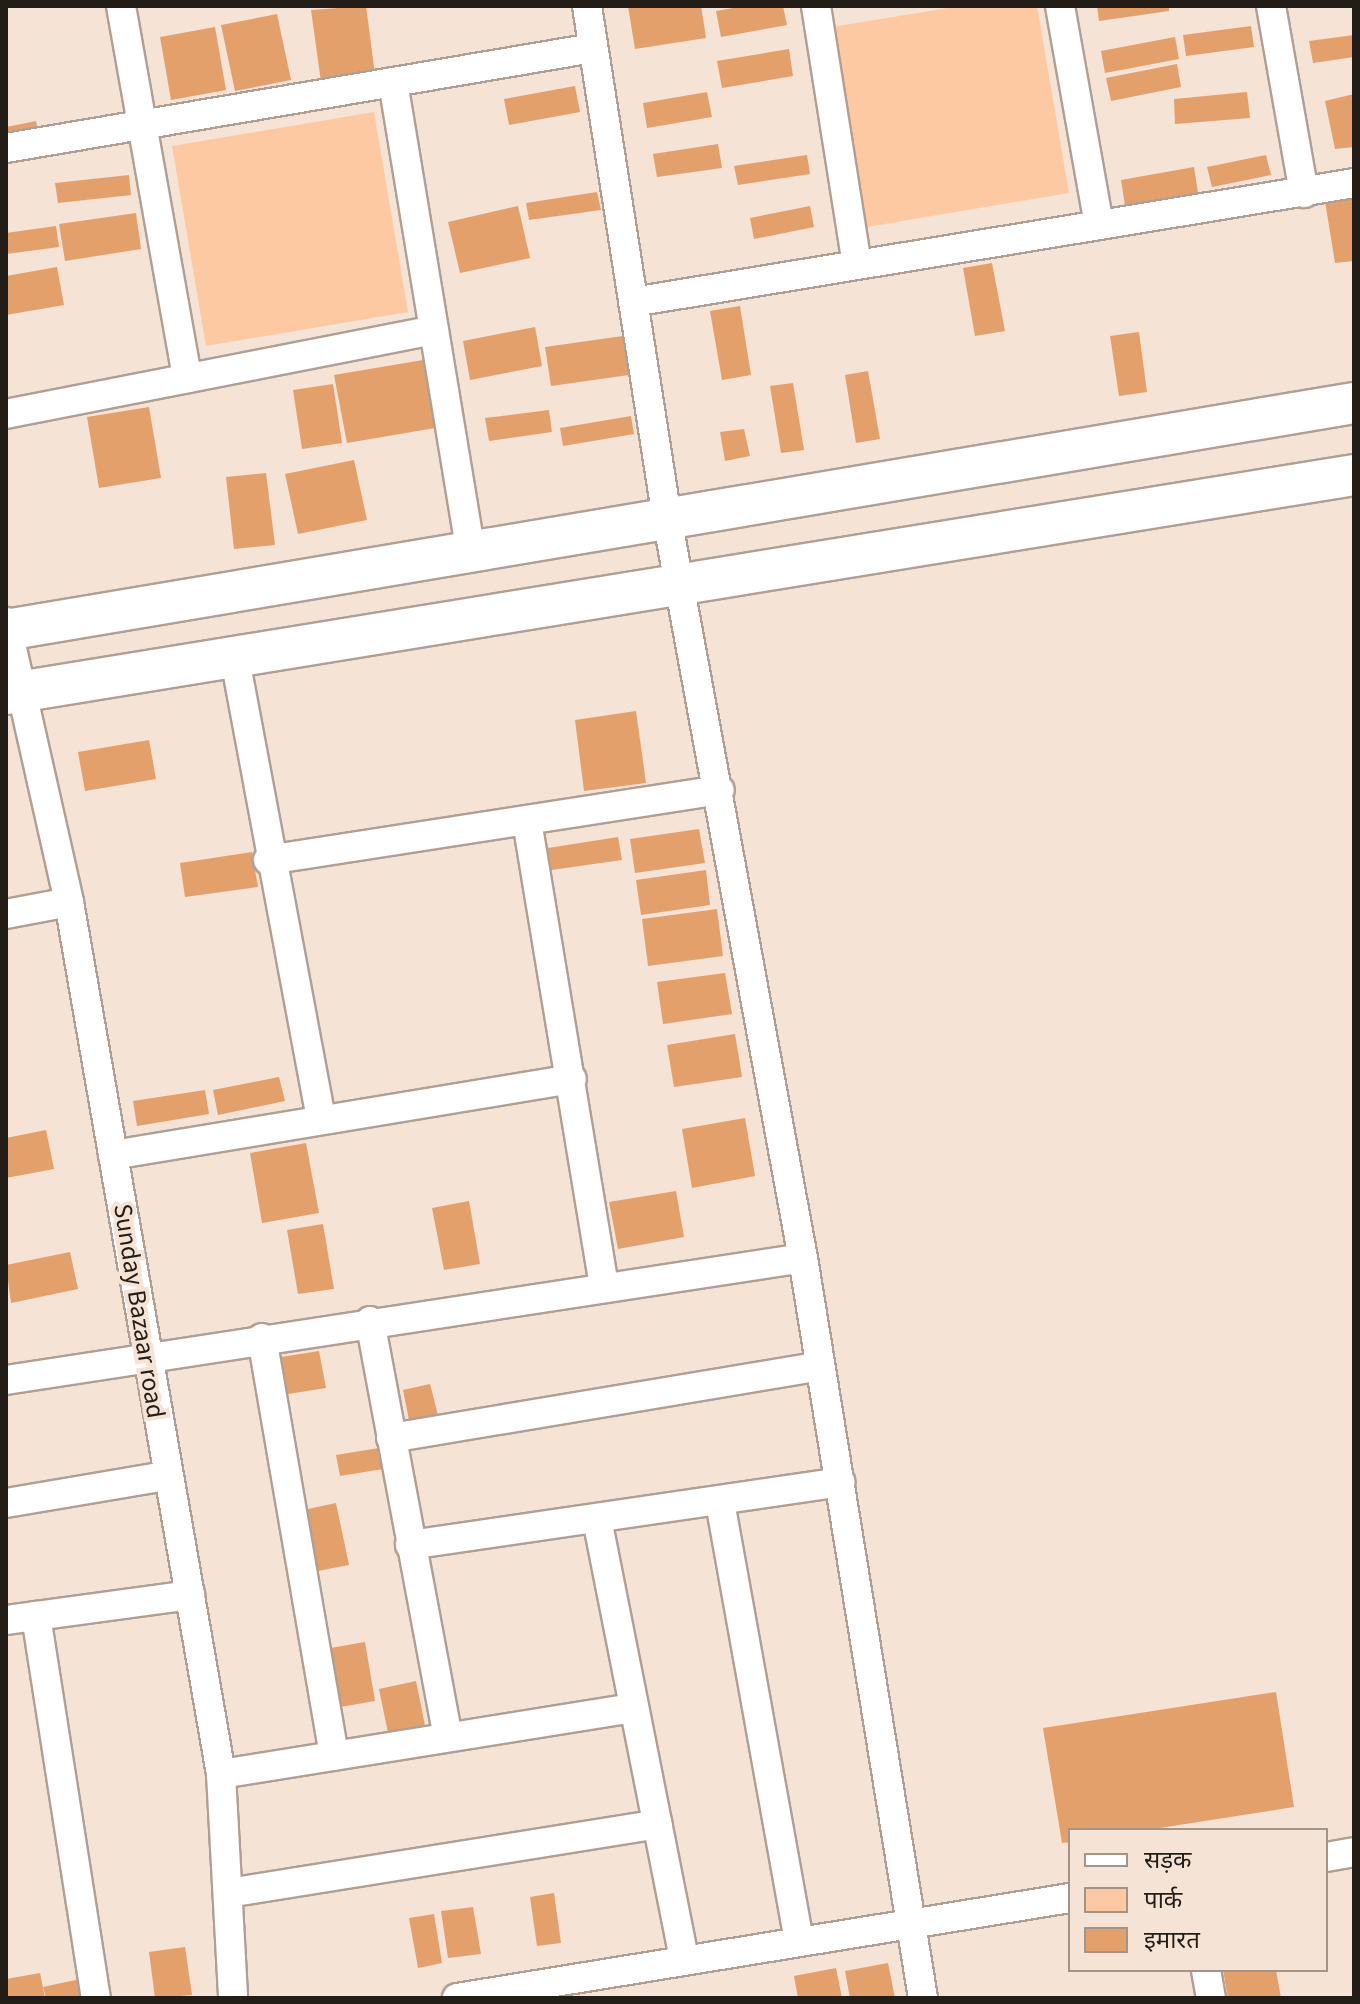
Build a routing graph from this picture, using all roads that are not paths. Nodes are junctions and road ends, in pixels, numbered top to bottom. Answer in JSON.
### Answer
{"nodes":[{"id":1,"x":121,"y":6,"type":"edge"},
{"id":2,"x":587,"y":6,"type":"edge"},
{"id":3,"x":816,"y":6,"type":"edge"},
{"id":4,"x":1060,"y":6,"type":"edge"},
{"id":5,"x":1271,"y":6,"type":"edge"},
{"id":6,"x":593,"y":48,"type":"junction"},
{"id":7,"x":393,"y":82,"type":"junction"},
{"id":8,"x":142,"y":126,"type":"junction"},
{"id":9,"x":6,"y":148,"type":"edge"},
{"id":10,"x":1354,"y":183,"type":"edge"},
{"id":11,"x":1304,"y":193,"type":"junction"},
{"id":12,"x":1099,"y":225,"type":"junction"},
{"id":13,"x":857,"y":264,"type":"junction"},
{"id":14,"x":633,"y":302,"type":"junction"},
{"id":15,"x":434,"y":330,"type":"junction"},
{"id":16,"x":187,"y":378,"type":"junction"},
{"id":17,"x":1354,"y":403,"type":"edge"},
{"id":18,"x":6,"y":414,"type":"edge"},
{"id":19,"x":1354,"y":475,"type":"edge"},
{"id":20,"x":667,"y":518,"type":"junction"},
{"id":21,"x":471,"y":551,"type":"junction"},
{"id":22,"x":679,"y":585,"type":"junction"},
{"id":23,"x":6,"y":627,"type":"edge"},
{"id":24,"x":235,"y":659,"type":"junction"},
{"id":25,"x":12,"y":693,"type":"edge"},
{"id":26,"x":720,"y":790,"type":"junction"},
{"id":27,"x":527,"y":821,"type":"junction"},
{"id":28,"x":268,"y":860,"type":"junction"},
{"id":29,"x":69,"y":902,"type":"junction"},
{"id":30,"x":6,"y":914,"type":"edge"},
{"id":31,"x":572,"y":1079,"type":"junction"},
{"id":32,"x":321,"y":1118,"type":"junction"},
{"id":33,"x":113,"y":1155,"type":"junction"},
{"id":34,"x":803,"y":1258,"type":"junction"},
{"id":35,"x":604,"y":1286,"type":"junction"},
{"id":36,"x":370,"y":1321,"type":"junction"},
{"id":37,"x":262,"y":1338,"type":"junction"},
{"id":38,"x":148,"y":1361,"type":"junction"},
{"id":39,"x":820,"y":1366,"type":"junction"},
{"id":40,"x":6,"y":1380,"type":"edge"},
{"id":41,"x":391,"y":1438,"type":"junction"},
{"id":42,"x":166,"y":1476,"type":"junction"},
{"id":43,"x":840,"y":1482,"type":"junction"},
{"id":44,"x":720,"y":1502,"type":"junction"},
{"id":45,"x":6,"y":1503,"type":"edge"},
{"id":46,"x":597,"y":1519,"type":"junction"},
{"id":47,"x":410,"y":1545,"type":"junction"},
{"id":48,"x":190,"y":1595,"type":"junction"},
{"id":49,"x":36,"y":1616,"type":"junction"},
{"id":50,"x":6,"y":1620,"type":"edge"},
{"id":51,"x":634,"y":1708,"type":"junction"},
{"id":52,"x":448,"y":1737,"type":"junction"},
{"id":53,"x":334,"y":1756,"type":"junction"},
{"id":54,"x":221,"y":1774,"type":"junction"},
{"id":55,"x":657,"y":1824,"type":"junction"},
{"id":56,"x":1354,"y":1852,"type":"edge"},
{"id":57,"x":1328,"y":1857,"type":"edge"},
{"id":58,"x":228,"y":1893,"type":"junction"},
{"id":59,"x":1068,"y":1898,"type":"edge"},
{"id":60,"x":911,"y":1922,"type":"junction"},
{"id":61,"x":799,"y":1940,"type":"junction"},
{"id":62,"x":684,"y":1960,"type":"junction"},
{"id":63,"x":1206,"y":1972,"type":"edge"},
{"id":64,"x":472,"y":1996,"type":"edge"},
{"id":65,"x":96,"y":1998,"type":"edge"},
{"id":66,"x":233,"y":1998,"type":"edge"},
{"id":67,"x":923,"y":1998,"type":"edge"},
{"id":68,"x":1211,"y":1998,"type":"edge"}],
"edges":[{"from":1,"to":8,"type":"street"},
{"from":2,"to":6,"type":"street"},
{"from":3,"to":13,"type":"street"},
{"from":4,"to":12,"type":"street"},
{"from":5,"to":11,"type":"street"},
{"from":6,"to":7,"type":"street"},
{"from":6,"to":14,"type":"street"},
{"from":7,"to":8,"type":"street"},
{"from":7,"to":15,"type":"street"},
{"from":8,"to":9,"type":"street"},
{"from":8,"to":16,"type":"street"},
{"from":10,"to":11,"type":"street"},
{"from":11,"to":12,"type":"street"},
{"from":12,"to":13,"type":"street"},
{"from":13,"to":14,"type":"street"},
{"from":14,"to":20,"type":"street"},
{"from":15,"to":16,"type":"street"},
{"from":15,"to":21,"type":"street"},
{"from":16,"to":18,"type":"street"},
{"from":17,"to":20,"type":"street"},
{"from":19,"to":22,"type":"street"},
{"from":20,"to":21,"type":"street"},
{"from":20,"to":22,"type":"street"},
{"from":21,"to":23,"type":"street"},
{"from":22,"to":24,"type":"street"},
{"from":22,"to":26,"type":"street"},
{"from":23,"to":25,"type":"street","name":"Sunday Bazaar road"},
{"from":24,"to":25,"type":"street"},
{"from":24,"to":28,"type":"street"},
{"from":25,"to":29,"type":"street","name":"Sunday Bazaar road"},
{"from":26,"to":27,"type":"street"},
{"from":26,"to":34,"type":"street"},
{"from":27,"to":28,"type":"street"},
{"from":27,"to":31,"type":"street"},
{"from":28,"to":32,"type":"street"},
{"from":29,"to":30,"type":"street"},
{"from":29,"to":33,"type":"street","name":"Sunday Bazaar road"},
{"from":31,"to":32,"type":"street"},
{"from":31,"to":35,"type":"street"},
{"from":32,"to":33,"type":"street"},
{"from":33,"to":38,"type":"street","name":"Sunday Bazaar road"},
{"from":34,"to":35,"type":"street"},
{"from":34,"to":39,"type":"street"},
{"from":35,"to":36,"type":"street"},
{"from":36,"to":37,"type":"street"},
{"from":36,"to":41,"type":"street"},
{"from":37,"to":38,"type":"street"},
{"from":37,"to":53,"type":"street"},
{"from":38,"to":40,"type":"street"},
{"from":38,"to":42,"type":"street","name":"Sunday Bazaar road"},
{"from":39,"to":41,"type":"street"},
{"from":39,"to":43,"type":"street"},
{"from":41,"to":47,"type":"street"},
{"from":42,"to":45,"type":"street"},
{"from":42,"to":48,"type":"street","name":"Sunday Bazaar road"},
{"from":43,"to":44,"type":"street"},
{"from":43,"to":60,"type":"street"},
{"from":44,"to":46,"type":"street"},
{"from":44,"to":61,"type":"street"},
{"from":46,"to":47,"type":"street"},
{"from":46,"to":51,"type":"street"},
{"from":47,"to":52,"type":"street"},
{"from":48,"to":49,"type":"street"},
{"from":48,"to":54,"type":"street","name":"Sunday Bazaar road"},
{"from":49,"to":50,"type":"street"},
{"from":49,"to":65,"type":"street"},
{"from":51,"to":52,"type":"street"},
{"from":51,"to":55,"type":"street"},
{"from":52,"to":53,"type":"street"},
{"from":53,"to":54,"type":"street"},
{"from":54,"to":58,"type":"street","name":"Sunday Bazaar road"},
{"from":55,"to":58,"type":"street"},
{"from":55,"to":62,"type":"street"},
{"from":56,"to":57,"type":"street"},
{"from":58,"to":66,"type":"street","name":"Sunday Bazaar road"},
{"from":59,"to":60,"type":"street"},
{"from":60,"to":61,"type":"street"},
{"from":60,"to":67,"type":"street"},
{"from":61,"to":62,"type":"street"},
{"from":62,"to":64,"type":"street"},
{"from":63,"to":68,"type":"street"}]}
